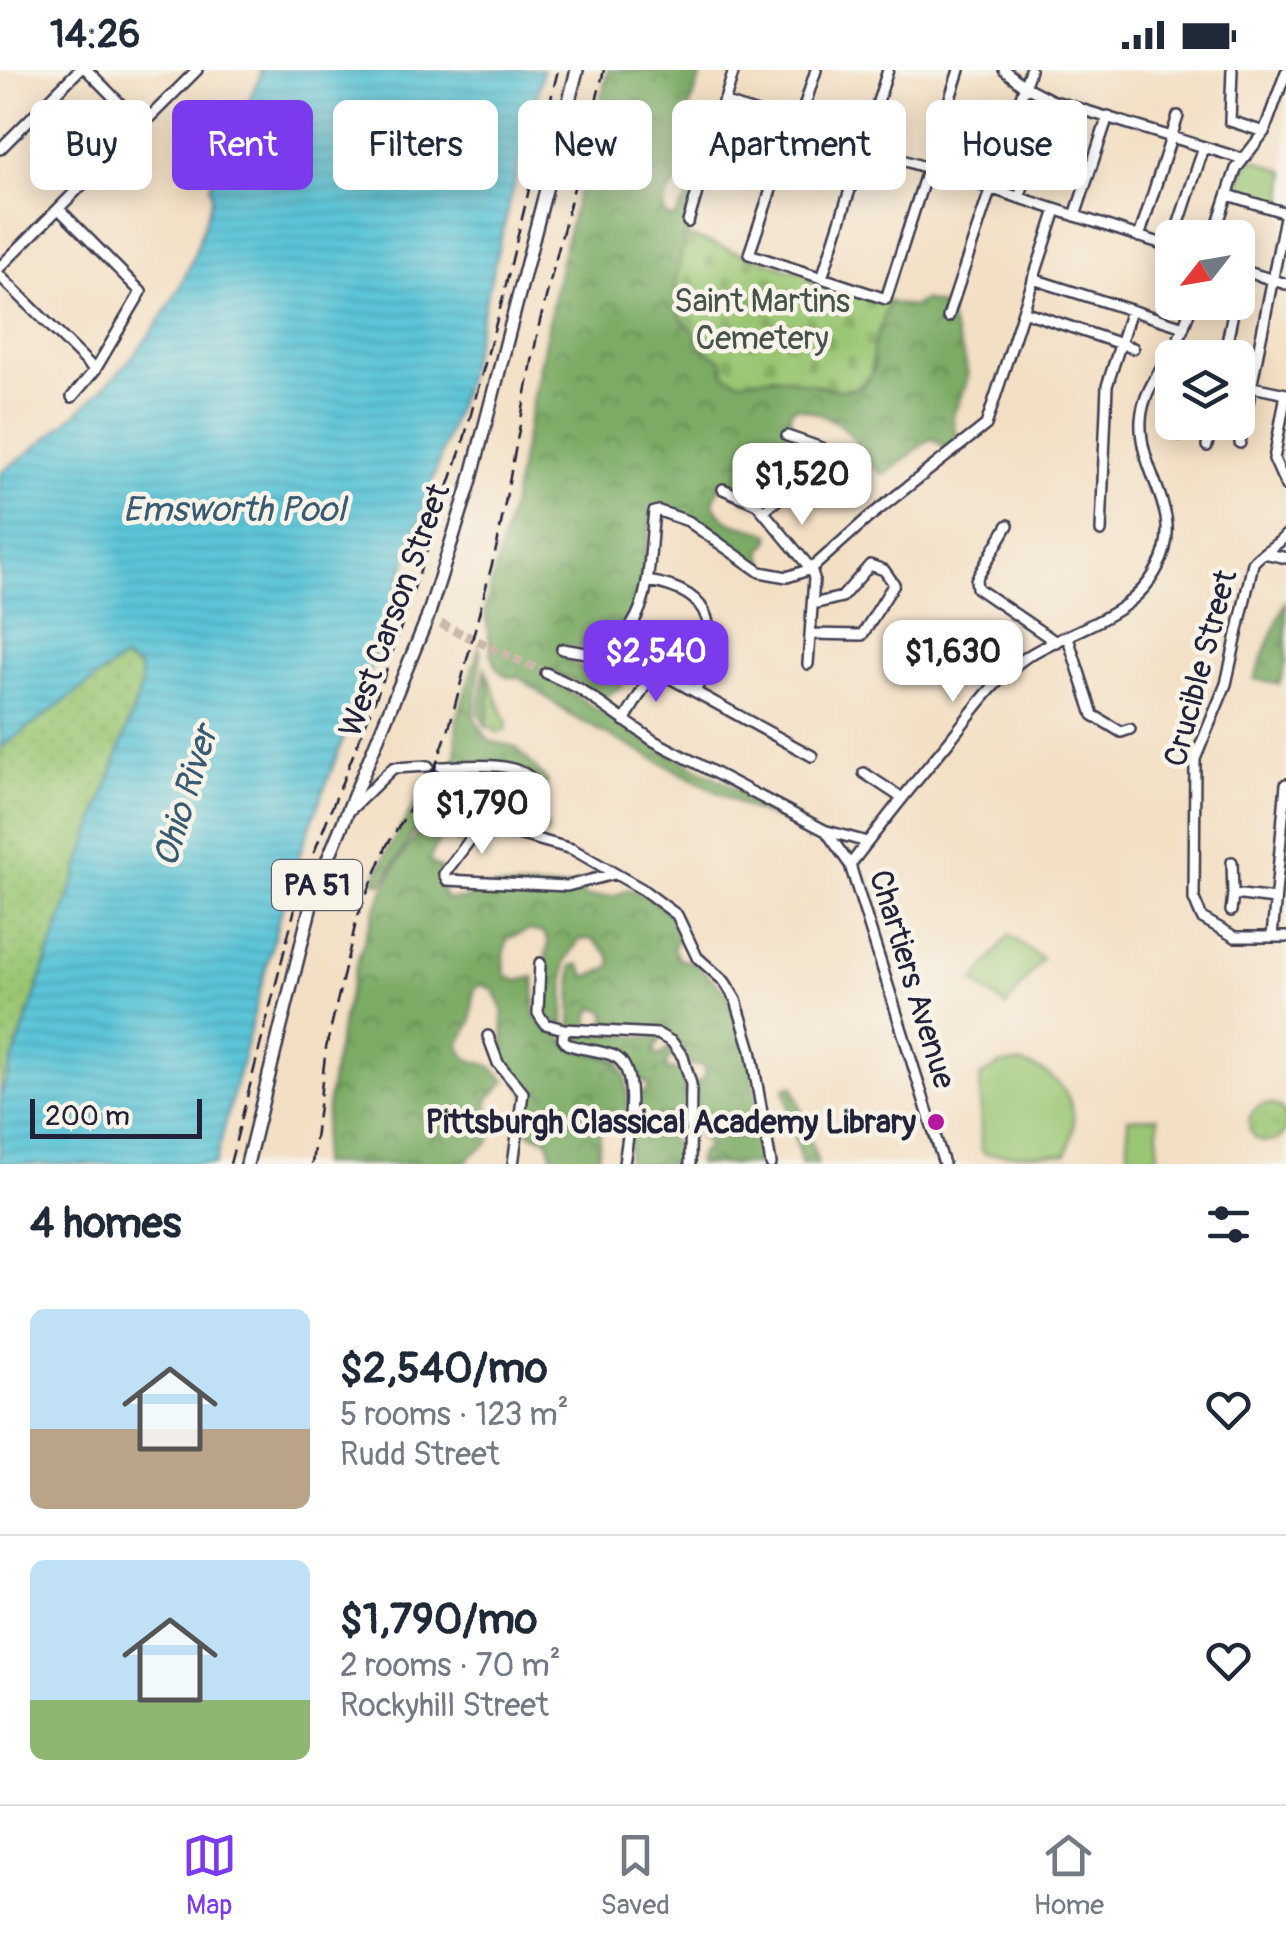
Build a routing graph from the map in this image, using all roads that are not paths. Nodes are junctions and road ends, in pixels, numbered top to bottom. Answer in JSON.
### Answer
{"nodes":[{"id":1,"x":79,"y":70,"type":"edge"},
{"id":2,"x":87,"y":70,"type":"edge"},
{"id":3,"x":197,"y":70,"type":"edge"},
{"id":4,"x":577,"y":70,"type":"edge"},
{"id":5,"x":734,"y":70,"type":"edge"},
{"id":6,"x":816,"y":70,"type":"edge"},
{"id":7,"x":888,"y":70,"type":"edge"},
{"id":8,"x":959,"y":70,"type":"edge"},
{"id":9,"x":1004,"y":70,"type":"edge"},
{"id":10,"x":1030,"y":70,"type":"edge"},
{"id":11,"x":1232,"y":70,"type":"edge"},
{"id":12,"x":1286,"y":72,"type":"edge"},
{"id":13,"x":1024,"y":86,"type":"junction"},
{"id":14,"x":116,"y":100,"type":"edge"},
{"id":15,"x":724,"y":100,"type":"edge"},
{"id":16,"x":805,"y":100,"type":"edge"},
{"id":17,"x":878,"y":100,"type":"edge"},
{"id":18,"x":950,"y":100,"type":"edge"},
{"id":19,"x":1019,"y":100,"type":"edge"},
{"id":20,"x":1051,"y":100,"type":"edge"},
{"id":21,"x":1087,"y":110,"type":"edge"},
{"id":22,"x":152,"y":116,"type":"edge"},
{"id":23,"x":1108,"y":116,"type":"junction"},
{"id":24,"x":1178,"y":116,"type":"dead end"},
{"id":25,"x":1264,"y":132,"type":"junction"},
{"id":26,"x":1171,"y":136,"type":"junction"},
{"id":27,"x":1204,"y":148,"type":"junction"},
{"id":28,"x":0,"y":149,"type":"edge"},
{"id":29,"x":1242,"y":159,"type":"junction"},
{"id":30,"x":926,"y":174,"type":"edge"},
{"id":31,"x":77,"y":190,"type":"edge"},
{"id":32,"x":697,"y":190,"type":"edge"},
{"id":33,"x":772,"y":190,"type":"edge"},
{"id":34,"x":850,"y":190,"type":"edge"},
{"id":35,"x":989,"y":190,"type":"edge"},
{"id":36,"x":996,"y":190,"type":"edge"},
{"id":37,"x":1022,"y":190,"type":"edge"},
{"id":38,"x":1228,"y":195,"type":"junction"},
{"id":39,"x":1019,"y":198,"type":"junction"},
{"id":40,"x":59,"y":208,"type":"junction"},
{"id":41,"x":1056,"y":210,"type":"junction"},
{"id":42,"x":1286,"y":212,"type":"edge"},
{"id":43,"x":1075,"y":216,"type":"junction"},
{"id":44,"x":1181,"y":220,"type":"edge"},
{"id":45,"x":1220,"y":220,"type":"edge"},
{"id":46,"x":688,"y":222,"type":"dead end"},
{"id":47,"x":1139,"y":237,"type":"junction"},
{"id":48,"x":1155,"y":240,"type":"edge"},
{"id":49,"x":0,"y":267,"type":"edge"},
{"id":50,"x":1255,"y":275,"type":"edge"},
{"id":51,"x":0,"y":276,"type":"edge"},
{"id":52,"x":822,"y":278,"type":"junction"},
{"id":53,"x":1034,"y":279,"type":"junction"},
{"id":54,"x":1272,"y":280,"type":"junction"},
{"id":55,"x":1286,"y":284,"type":"edge"},
{"id":56,"x":1130,"y":310,"type":"junction"},
{"id":57,"x":1023,"y":311,"type":"junction"},
{"id":58,"x":948,"y":317,"type":"dead end"},
{"id":59,"x":1186,"y":320,"type":"edge"},
{"id":60,"x":1184,"y":327,"type":"junction"},
{"id":61,"x":1177,"y":340,"type":"edge"},
{"id":62,"x":1120,"y":344,"type":"junction"},
{"id":63,"x":1133,"y":348,"type":"dead end"},
{"id":64,"x":95,"y":370,"type":"junction"},
{"id":65,"x":1255,"y":371,"type":"edge"},
{"id":66,"x":1155,"y":378,"type":"edge"},
{"id":67,"x":1255,"y":388,"type":"edge"},
{"id":68,"x":1286,"y":394,"type":"edge"},
{"id":69,"x":72,"y":396,"type":"dead end"},
{"id":70,"x":787,"y":436,"type":"dead end"},
{"id":71,"x":1282,"y":439,"type":"edge"},
{"id":72,"x":1208,"y":440,"type":"edge"},
{"id":73,"x":1241,"y":440,"type":"edge"},
{"id":74,"x":1240,"y":443,"type":"dead end"},
{"id":75,"x":1207,"y":446,"type":"dead end"},
{"id":76,"x":1283,"y":477,"type":"edge"},
{"id":77,"x":1286,"y":486,"type":"edge"},
{"id":78,"x":724,"y":490,"type":"dead end"},
{"id":79,"x":763,"y":511,"type":"junction"},
{"id":80,"x":1008,"y":525,"type":"dead end"},
{"id":81,"x":1101,"y":532,"type":"dead end"},
{"id":82,"x":1286,"y":535,"type":"edge"},
{"id":83,"x":1262,"y":552,"type":"junction"},
{"id":84,"x":1286,"y":558,"type":"edge"},
{"id":85,"x":810,"y":569,"type":"junction"},
{"id":86,"x":647,"y":581,"type":"junction"},
{"id":87,"x":813,"y":604,"type":"junction"},
{"id":88,"x":427,"y":619,"type":"junction"},
{"id":89,"x":441,"y":624,"type":"tunnel mouth"},
{"id":90,"x":810,"y":634,"type":"junction"},
{"id":91,"x":1068,"y":638,"type":"junction"},
{"id":92,"x":1056,"y":642,"type":"junction"},
{"id":93,"x":682,"y":644,"type":"dead end"},
{"id":94,"x":562,"y":648,"type":"dead end"},
{"id":95,"x":595,"y":654,"type":"junction"},
{"id":96,"x":808,"y":664,"type":"dead end"},
{"id":97,"x":655,"y":669,"type":"junction"},
{"id":98,"x":546,"y":673,"type":"tunnel mouth"},
{"id":99,"x":667,"y":676,"type":"junction"},
{"id":100,"x":696,"y":692,"type":"junction"},
{"id":101,"x":624,"y":721,"type":"junction"},
{"id":102,"x":1130,"y":729,"type":"dead end"},
{"id":103,"x":812,"y":756,"type":"dead end"},
{"id":104,"x":428,"y":766,"type":"dead end"},
{"id":105,"x":441,"y":767,"type":"dead end"},
{"id":106,"x":864,"y":773,"type":"dead end"},
{"id":107,"x":1286,"y":784,"type":"edge"},
{"id":108,"x":902,"y":798,"type":"junction"},
{"id":109,"x":344,"y":816,"type":"junction"},
{"id":110,"x":482,"y":824,"type":"junction"},
{"id":111,"x":826,"y":831,"type":"junction"},
{"id":112,"x":868,"y":842,"type":"junction"},
{"id":113,"x":1232,"y":862,"type":"dead end"},
{"id":114,"x":850,"y":865,"type":"junction"},
{"id":115,"x":614,"y":874,"type":"junction"},
{"id":116,"x":1233,"y":894,"type":"junction"},
{"id":117,"x":1275,"y":899,"type":"junction"},
{"id":118,"x":1231,"y":911,"type":"dead end"},
{"id":119,"x":1272,"y":937,"type":"junction"},
{"id":120,"x":1286,"y":937,"type":"edge"},
{"id":121,"x":540,"y":963,"type":"dead end"},
{"id":122,"x":564,"y":1028,"type":"junction"},
{"id":123,"x":488,"y":1036,"type":"dead end"},
{"id":124,"x":247,"y":1164,"type":"edge"},
{"id":125,"x":513,"y":1164,"type":"edge"},
{"id":126,"x":624,"y":1164,"type":"edge"},
{"id":127,"x":690,"y":1164,"type":"edge"},
{"id":128,"x":772,"y":1164,"type":"edge"},
{"id":129,"x":944,"y":1164,"type":"edge"}],
"edges":[{"from":1,"to":28,"type":"street"},
{"from":2,"to":14,"type":"street"},
{"from":3,"to":22,"type":"street"},
{"from":4,"to":88,"type":"main road","name":"West Carson Street","number":"PA 51"},
{"from":5,"to":15,"type":"street"},
{"from":6,"to":16,"type":"street"},
{"from":7,"to":17,"type":"street"},
{"from":8,"to":18,"type":"street"},
{"from":9,"to":13,"type":"street"},
{"from":10,"to":13,"type":"street"},
{"from":11,"to":25,"type":"street"},
{"from":12,"to":25,"type":"street"},
{"from":13,"to":19,"type":"street"},
{"from":13,"to":20,"type":"street"},
{"from":21,"to":23,"type":"street"},
{"from":23,"to":26,"type":"street"},
{"from":23,"to":43,"type":"street"},
{"from":24,"to":26,"type":"street"},
{"from":25,"to":29,"type":"street"},
{"from":26,"to":27,"type":"street"},
{"from":26,"to":47,"type":"street"},
{"from":27,"to":29,"type":"street"},
{"from":27,"to":44,"type":"street"},
{"from":29,"to":38,"type":"street"},
{"from":30,"to":52,"type":"street"},
{"from":31,"to":40,"type":"street"},
{"from":32,"to":46,"type":"street"},
{"from":33,"to":52,"type":"street"},
{"from":34,"to":52,"type":"street"},
{"from":35,"to":58,"type":"street"},
{"from":36,"to":39,"type":"street"},
{"from":37,"to":39,"type":"street"},
{"from":38,"to":42,"type":"street"},
{"from":38,"to":45,"type":"street"},
{"from":39,"to":41,"type":"street"},
{"from":40,"to":49,"type":"street"},
{"from":40,"to":64,"type":"street"},
{"from":41,"to":43,"type":"street"},
{"from":41,"to":53,"type":"street"},
{"from":42,"to":54,"type":"street"},
{"from":43,"to":47,"type":"street"},
{"from":47,"to":48,"type":"street"},
{"from":50,"to":54,"type":"street"},
{"from":51,"to":64,"type":"street"},
{"from":53,"to":56,"type":"street"},
{"from":53,"to":57,"type":"street"},
{"from":54,"to":55,"type":"street"},
{"from":54,"to":65,"type":"street"},
{"from":56,"to":60,"type":"street"},
{"from":56,"to":62,"type":"street"},
{"from":57,"to":62,"type":"street"},
{"from":57,"to":85,"type":"street"},
{"from":59,"to":60,"type":"street","name":"Chartiers Avenue"},
{"from":60,"to":61,"type":"street","name":"Chartiers Avenue"},
{"from":62,"to":63,"type":"street"},
{"from":62,"to":81,"type":"street"},
{"from":64,"to":69,"type":"street"},
{"from":66,"to":91,"type":"street","name":"Chartiers Avenue"},
{"from":67,"to":68,"type":"street"},
{"from":68,"to":71,"type":"street"},
{"from":70,"to":79,"type":"street"},
{"from":71,"to":76,"type":"street"},
{"from":72,"to":75,"type":"street"},
{"from":73,"to":74,"type":"street"},
{"from":76,"to":77,"type":"street"},
{"from":78,"to":79,"type":"street"},
{"from":79,"to":85,"type":"street"},
{"from":80,"to":92,"type":"street"},
{"from":82,"to":83,"type":"street","name":"Crucible Street"},
{"from":83,"to":84,"type":"street"},
{"from":83,"to":119,"type":"street","name":"Crucible Street"},
{"from":85,"to":86,"type":"street"},
{"from":85,"to":87,"type":"street"},
{"from":86,"to":95,"type":"street"},
{"from":86,"to":100,"type":"street"},
{"from":87,"to":90,"type":"street"},
{"from":87,"to":90,"type":"street"},
{"from":88,"to":89,"type":"street"},
{"from":88,"to":109,"type":"main road","name":"West Carson Street","number":"PA 51"},
{"from":90,"to":96,"type":"street"},
{"from":91,"to":92,"type":"street","name":"Chartiers Avenue"},
{"from":91,"to":102,"type":"street"},
{"from":92,"to":108,"type":"street","name":"Chartiers Avenue"},
{"from":93,"to":99,"type":"street"},
{"from":94,"to":95,"type":"street"},
{"from":95,"to":97,"type":"street"},
{"from":97,"to":99,"type":"street"},
{"from":97,"to":101,"type":"street"},
{"from":98,"to":101,"type":"street"},
{"from":99,"to":100,"type":"street"},
{"from":100,"to":103,"type":"street"},
{"from":101,"to":111,"type":"street"},
{"from":104,"to":109,"type":"street"},
{"from":105,"to":110,"type":"street"},
{"from":106,"to":108,"type":"street"},
{"from":107,"to":117,"type":"street"},
{"from":108,"to":112,"type":"street","name":"Chartiers Avenue"},
{"from":109,"to":124,"type":"main road","name":"West Carson Street","number":"PA 51"},
{"from":110,"to":115,"type":"street"},
{"from":110,"to":115,"type":"street"},
{"from":111,"to":112,"type":"street"},
{"from":111,"to":114,"type":"street"},
{"from":112,"to":114,"type":"street","name":"Chartiers Avenue"},
{"from":113,"to":116,"type":"street"},
{"from":114,"to":129,"type":"street","name":"Chartiers Avenue"},
{"from":115,"to":128,"type":"street"},
{"from":116,"to":117,"type":"street"},
{"from":116,"to":118,"type":"street"},
{"from":117,"to":119,"type":"street"},
{"from":119,"to":120,"type":"street","name":"Crucible Street"},
{"from":121,"to":122,"type":"street"},
{"from":122,"to":126,"type":"street"},
{"from":122,"to":127,"type":"street"},
{"from":123,"to":125,"type":"street"}]}
